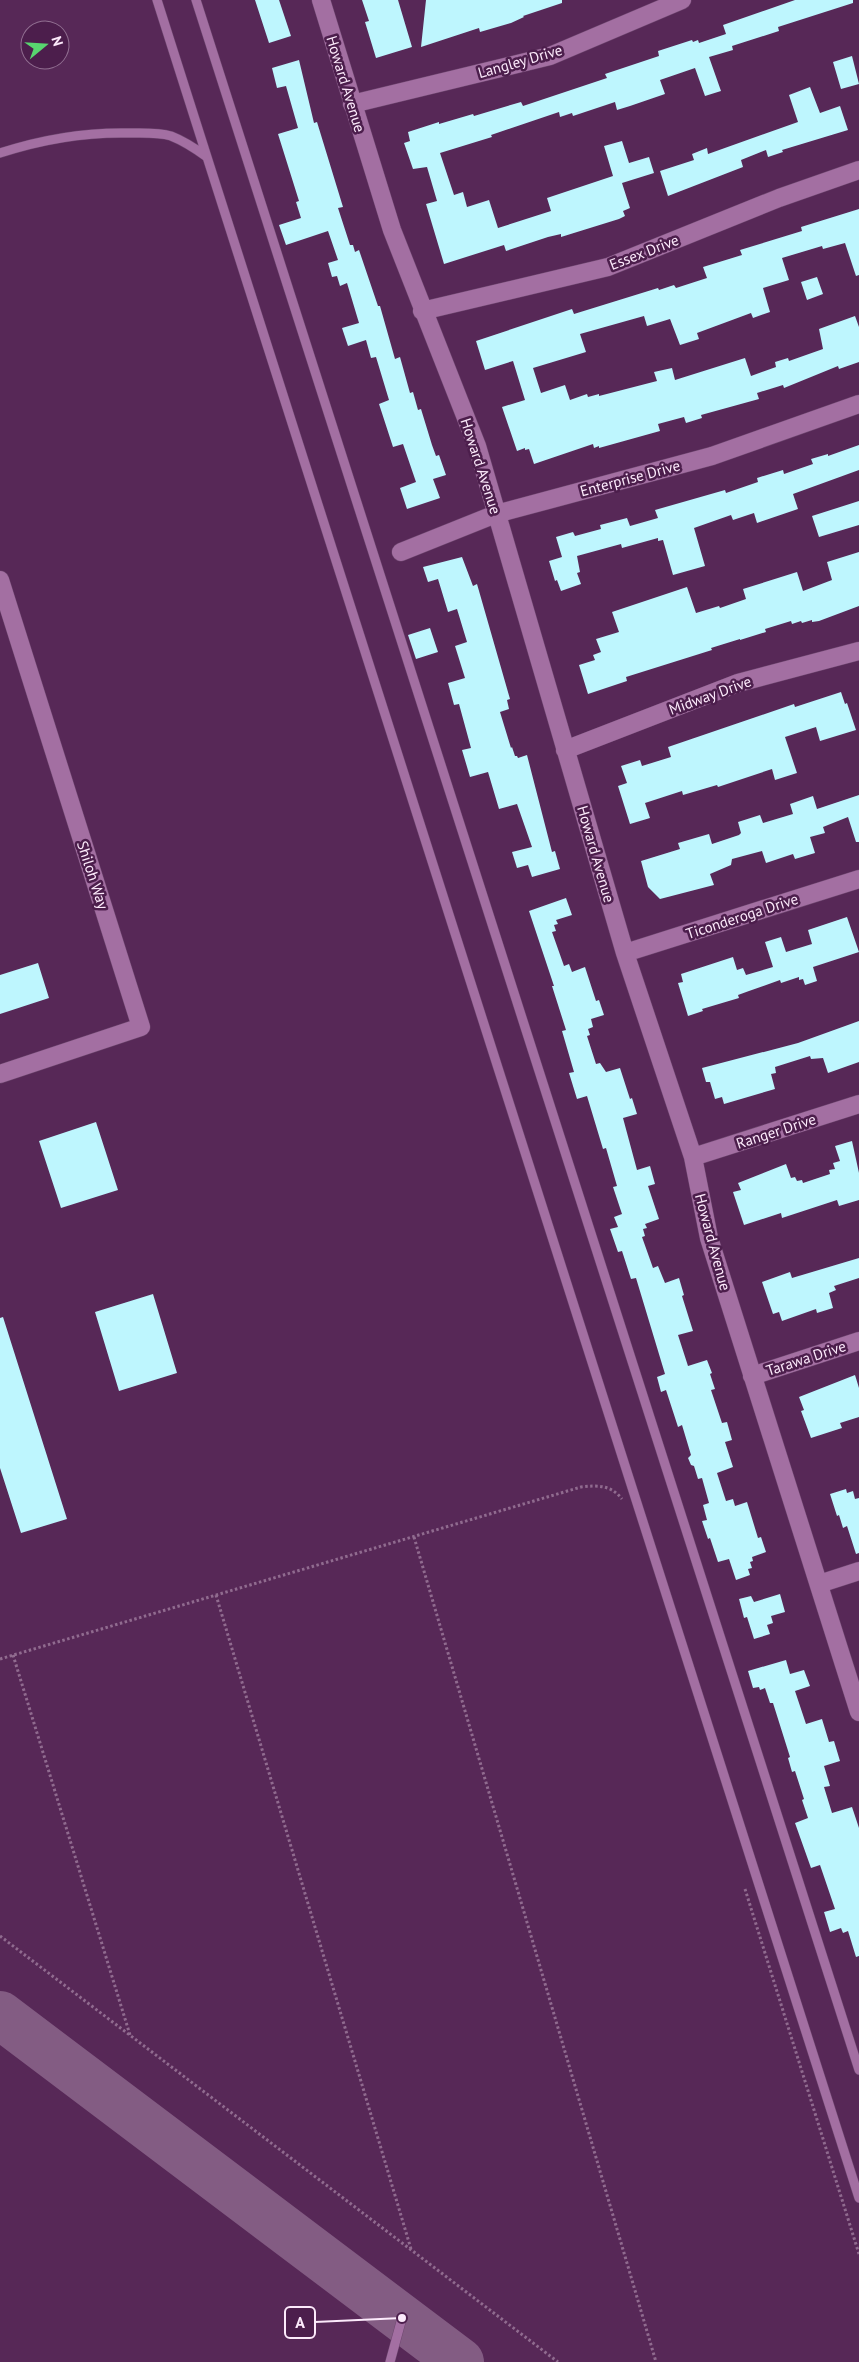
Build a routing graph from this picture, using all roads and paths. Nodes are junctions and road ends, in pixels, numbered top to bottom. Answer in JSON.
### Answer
{"nodes":[{"id":1,"x":156,"y":0,"type":"edge"},
{"id":2,"x":196,"y":0,"type":"edge"},
{"id":3,"x":321,"y":0,"type":"edge"},
{"id":4,"x":682,"y":0,"type":"edge"},
{"id":5,"x":352,"y":104,"type":"junction"},
{"id":6,"x":0,"y":153,"type":"edge"},
{"id":7,"x":207,"y":157,"type":"junction"},
{"id":8,"x":859,"y":170,"type":"edge"},
{"id":9,"x":422,"y":311,"type":"junction"},
{"id":10,"x":859,"y":404,"type":"edge"},
{"id":11,"x":496,"y":514,"type":"junction"},
{"id":12,"x":401,"y":552,"type":"dead end"},
{"id":13,"x":0,"y":580,"type":"edge"},
{"id":14,"x":859,"y":651,"type":"edge"},
{"id":15,"x":565,"y":750,"type":"junction"},
{"id":16,"x":859,"y":879,"type":"edge"},
{"id":17,"x":625,"y":953,"type":"junction"},
{"id":18,"x":0,"y":1074,"type":"edge"},
{"id":19,"x":859,"y":1104,"type":"edge"},
{"id":20,"x":693,"y":1157,"type":"junction"},
{"id":21,"x":859,"y":1341,"type":"edge"},
{"id":22,"x":752,"y":1376,"type":"junction"},
{"id":23,"x":624,"y":1508,"type":"dead end"},
{"id":24,"x":414,"y":1537,"type":"junction"},
{"id":25,"x":859,"y":1571,"type":"edge"},
{"id":26,"x":819,"y":1584,"type":"junction"},
{"id":27,"x":216,"y":1595,"type":"junction"},
{"id":28,"x":13,"y":1655,"type":"junction"},
{"id":29,"x":0,"y":1659,"type":"edge"},
{"id":30,"x":859,"y":1712,"type":"edge"},
{"id":31,"x":742,"y":1880,"type":"dead end"},
{"id":32,"x":0,"y":1936,"type":"edge"},
{"id":33,"x":131,"y":2036,"type":"junction"},
{"id":34,"x":859,"y":2070,"type":"edge"},
{"id":35,"x":859,"y":2198,"type":"edge"},
{"id":36,"x":411,"y":2249,"type":"junction"},
{"id":37,"x":859,"y":2254,"type":"edge"},
{"id":38,"x":402,"y":2318,"type":"dead end"},
{"id":39,"x":390,"y":2362,"type":"edge"},
{"id":40,"x":558,"y":2362,"type":"edge"},
{"id":41,"x":656,"y":2362,"type":"edge"}],
"edges":[{"from":1,"to":7,"type":"lane"},
{"from":2,"to":34,"type":"lane"},
{"from":3,"to":5,"type":"street","name":"Howard Avenue"},
{"from":4,"to":5,"type":"street","name":"Langley Drive"},
{"from":5,"to":9,"type":"street","name":"Howard Avenue"},
{"from":6,"to":7,"type":"lane"},
{"from":7,"to":35,"type":"lane"},
{"from":8,"to":9,"type":"street","name":"Essex Drive"},
{"from":9,"to":11,"type":"street","name":"Howard Avenue"},
{"from":10,"to":11,"type":"street","name":"Enterprise Drive"},
{"from":11,"to":12,"type":"street","name":"Enterprise Drive"},
{"from":11,"to":15,"type":"street","name":"Howard Avenue"},
{"from":13,"to":18,"type":"street","name":"Shiloh Way"},
{"from":14,"to":15,"type":"street","name":"Midway Drive"},
{"from":15,"to":17,"type":"street","name":"Howard Avenue"},
{"from":16,"to":17,"type":"street","name":"Ticonderoga Drive"},
{"from":17,"to":20,"type":"street","name":"Howard Avenue"},
{"from":19,"to":20,"type":"street","name":"Ranger Drive"},
{"from":20,"to":22,"type":"street","name":"Howard Avenue"},
{"from":21,"to":22,"type":"street","name":"Tarawa Drive"},
{"from":22,"to":26,"type":"street","name":"Howard Avenue"},
{"from":23,"to":24,"type":"path"},
{"from":24,"to":27,"type":"path"},
{"from":24,"to":41,"type":"path"},
{"from":25,"to":26,"type":"street"},
{"from":26,"to":30,"type":"street","name":"Howard Avenue"},
{"from":27,"to":28,"type":"path"},
{"from":27,"to":36,"type":"path"},
{"from":28,"to":29,"type":"path"},
{"from":28,"to":33,"type":"path"},
{"from":31,"to":37,"type":"path"},
{"from":32,"to":33,"type":"path"},
{"from":33,"to":36,"type":"path"},
{"from":36,"to":40,"type":"path"},
{"from":38,"to":39,"type":"lane"}]}
